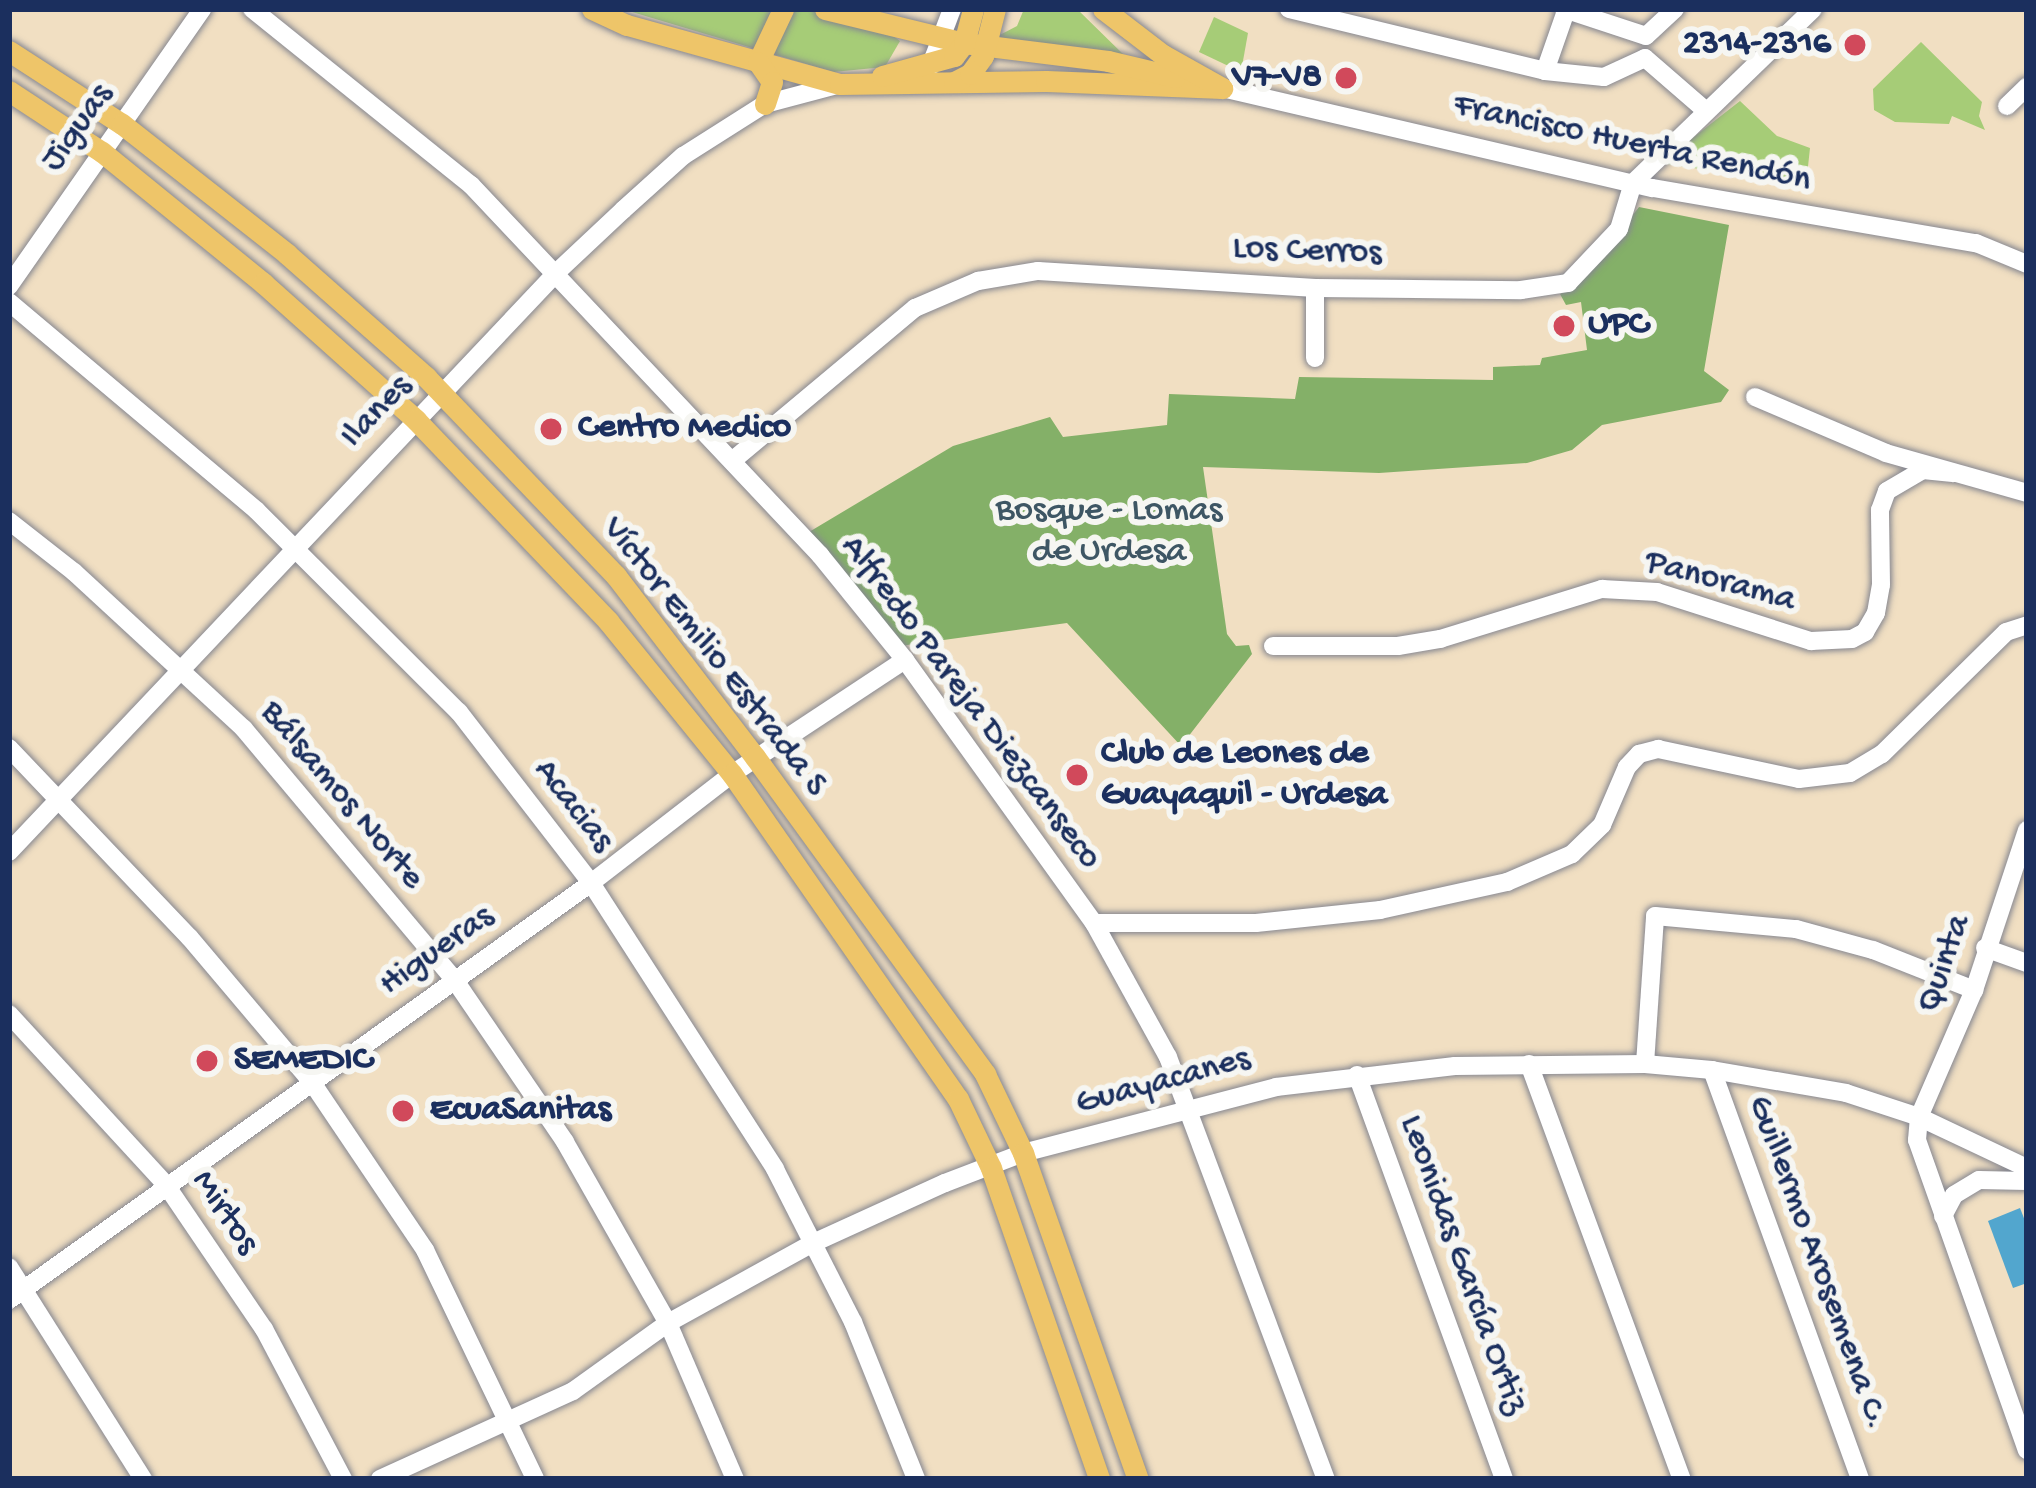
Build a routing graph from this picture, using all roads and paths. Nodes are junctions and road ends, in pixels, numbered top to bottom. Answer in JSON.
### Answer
{"nodes":[{"id":1,"x":202,"y":9,"type":"edge"},
{"id":2,"x":252,"y":9,"type":"edge"},
{"id":3,"x":592,"y":9,"type":"edge"},
{"id":4,"x":783,"y":9,"type":"edge"},
{"id":5,"x":825,"y":9,"type":"edge"},
{"id":6,"x":952,"y":9,"type":"edge"},
{"id":7,"x":974,"y":9,"type":"edge"},
{"id":8,"x":995,"y":9,"type":"edge"},
{"id":9,"x":1103,"y":9,"type":"edge"},
{"id":10,"x":1289,"y":9,"type":"edge"},
{"id":11,"x":1675,"y":9,"type":"edge"},
{"id":12,"x":1813,"y":9,"type":"edge"},
{"id":13,"x":1565,"y":10,"type":"edge"},
{"id":14,"x":1646,"y":36,"type":"junction"},
{"id":15,"x":940,"y":38,"type":"junction"},
{"id":16,"x":964,"y":43,"type":"junction"},
{"id":17,"x":988,"y":46,"type":"junction"},
{"id":18,"x":9,"y":51,"type":"edge"},
{"id":19,"x":1645,"y":58,"type":"junction"},
{"id":20,"x":758,"y":62,"type":"junction"},
{"id":21,"x":1545,"y":71,"type":"junction"},
{"id":22,"x":935,"y":76,"type":"junction"},
{"id":23,"x":981,"y":76,"type":"junction"},
{"id":24,"x":840,"y":84,"type":"junction"},
{"id":25,"x":2027,"y":87,"type":"edge"},
{"id":26,"x":1222,"y":88,"type":"junction"},
{"id":27,"x":9,"y":91,"type":"edge"},
{"id":28,"x":765,"y":104,"type":"junction"},
{"id":29,"x":2006,"y":106,"type":"dead end"},
{"id":30,"x":1705,"y":110,"type":"junction"},
{"id":31,"x":122,"y":124,"type":"junction"},
{"id":32,"x":102,"y":152,"type":"junction"},
{"id":33,"x":1633,"y":183,"type":"junction"},
{"id":34,"x":287,"y":254,"type":"junction"},
{"id":35,"x":2027,"y":264,"type":"edge"},
{"id":36,"x":557,"y":272,"type":"junction"},
{"id":37,"x":263,"y":283,"type":"junction"},
{"id":38,"x":9,"y":286,"type":"edge"},
{"id":39,"x":1315,"y":288,"type":"junction"},
{"id":40,"x":9,"y":302,"type":"edge"},
{"id":41,"x":1315,"y":358,"type":"dead end"},
{"id":42,"x":442,"y":392,"type":"junction"},
{"id":43,"x":1755,"y":398,"type":"dead end"},
{"id":44,"x":416,"y":420,"type":"junction"},
{"id":45,"x":732,"y":460,"type":"junction"},
{"id":46,"x":1953,"y":473,"type":"junction"},
{"id":47,"x":2027,"y":493,"type":"edge"},
{"id":48,"x":9,"y":521,"type":"edge"},
{"id":49,"x":295,"y":547,"type":"junction"},
{"id":50,"x":616,"y":576,"type":"junction"},
{"id":51,"x":589,"y":600,"type":"junction"},
{"id":52,"x":2027,"y":625,"type":"edge"},
{"id":53,"x":1273,"y":646,"type":"dead end"},
{"id":54,"x":904,"y":660,"type":"junction"},
{"id":55,"x":179,"y":668,"type":"junction"},
{"id":56,"x":9,"y":748,"type":"edge"},
{"id":57,"x":755,"y":758,"type":"junction"},
{"id":58,"x":732,"y":774,"type":"junction"},
{"id":59,"x":58,"y":794,"type":"junction"},
{"id":60,"x":2027,"y":830,"type":"edge"},
{"id":61,"x":9,"y":852,"type":"edge"},
{"id":62,"x":590,"y":883,"type":"junction"},
{"id":63,"x":1094,"y":923,"type":"junction"},
{"id":64,"x":884,"y":934,"type":"junction"},
{"id":65,"x":845,"y":941,"type":"junction"},
{"id":66,"x":1985,"y":948,"type":"junction"},
{"id":67,"x":2027,"y":963,"type":"edge"},
{"id":68,"x":454,"y":980,"type":"junction"},
{"id":69,"x":1974,"y":990,"type":"junction"},
{"id":70,"x":9,"y":1014,"type":"edge"},
{"id":71,"x":1528,"y":1064,"type":"junction"},
{"id":72,"x":1645,"y":1064,"type":"junction"},
{"id":73,"x":1712,"y":1070,"type":"junction"},
{"id":74,"x":1357,"y":1075,"type":"junction"},
{"id":75,"x":310,"y":1082,"type":"junction"},
{"id":76,"x":1190,"y":1106,"type":"junction"},
{"id":77,"x":1919,"y":1118,"type":"junction"},
{"id":78,"x":1023,"y":1153,"type":"junction"},
{"id":79,"x":991,"y":1168,"type":"junction"},
{"id":80,"x":2027,"y":1168,"type":"edge"},
{"id":81,"x":2027,"y":1181,"type":"edge"},
{"id":82,"x":166,"y":1185,"type":"junction"},
{"id":83,"x":1943,"y":1216,"type":"junction"},
{"id":84,"x":811,"y":1244,"type":"junction"},
{"id":85,"x":9,"y":1267,"type":"edge"},
{"id":86,"x":26,"y":1287,"type":"junction"},
{"id":87,"x":9,"y":1300,"type":"edge"},
{"id":88,"x":668,"y":1323,"type":"junction"},
{"id":89,"x":511,"y":1422,"type":"junction"},
{"id":90,"x":2027,"y":1450,"type":"edge"},
{"id":91,"x":143,"y":1479,"type":"edge"},
{"id":92,"x":343,"y":1479,"type":"edge"},
{"id":93,"x":380,"y":1479,"type":"edge"},
{"id":94,"x":535,"y":1479,"type":"edge"},
{"id":95,"x":735,"y":1479,"type":"edge"},
{"id":96,"x":916,"y":1479,"type":"edge"},
{"id":97,"x":1099,"y":1479,"type":"edge"},
{"id":98,"x":1138,"y":1479,"type":"edge"},
{"id":99,"x":1326,"y":1479,"type":"edge"},
{"id":100,"x":1504,"y":1479,"type":"edge"},
{"id":101,"x":1682,"y":1479,"type":"edge"},
{"id":102,"x":1861,"y":1479,"type":"edge"}],
"edges":[{"from":1,"to":31,"type":"street","name":"Jiguas"},
{"from":2,"to":36,"type":"street","name":"Alfredo Pareja Diezcanseco"},
{"from":3,"to":20,"type":"main road"},
{"from":4,"to":20,"type":"main road"},
{"from":5,"to":15,"type":"main road"},
{"from":6,"to":15,"type":"street"},
{"from":7,"to":16,"type":"main road"},
{"from":8,"to":17,"type":"main road"},
{"from":9,"to":26,"type":"main road"},
{"from":10,"to":21,"type":"street"},
{"from":11,"to":14,"type":"street"},
{"from":12,"to":30,"type":"street","name":"Los Cerros"},
{"from":13,"to":14,"type":"street"},
{"from":13,"to":21,"type":"street"},
{"from":14,"to":19,"type":"street"},
{"from":15,"to":16,"type":"main road"},
{"from":15,"to":22,"type":"street"},
{"from":16,"to":17,"type":"main road"},
{"from":16,"to":22,"type":"main road"},
{"from":16,"to":23,"type":"main road"},
{"from":17,"to":23,"type":"main road"},
{"from":17,"to":26,"type":"main road"},
{"from":18,"to":31,"type":"main road","name":"Víctor Emilio Estrada S"},
{"from":19,"to":21,"type":"street"},
{"from":19,"to":30,"type":"street"},
{"from":20,"to":24,"type":"main road"},
{"from":20,"to":28,"type":"main road"},
{"from":22,"to":23,"type":"main road"},
{"from":22,"to":24,"type":"main road"},
{"from":23,"to":26,"type":"main road"},
{"from":24,"to":28,"type":"street","name":"Ilanes"},
{"from":25,"to":29,"type":"street"},
{"from":26,"to":33,"type":"street","name":"Francisco Huerta Rendón"},
{"from":27,"to":32,"type":"main road","name":"Víctor Emilio Estrada S"},
{"from":28,"to":36,"type":"street","name":"Ilanes"},
{"from":30,"to":33,"type":"street","name":"Los Cerros"},
{"from":31,"to":32,"type":"street","name":"Jiguas"},
{"from":31,"to":34,"type":"main road","name":"Víctor Emilio Estrada S"},
{"from":32,"to":37,"type":"main road","name":"Víctor Emilio Estrada S"},
{"from":32,"to":38,"type":"street","name":"Jiguas"},
{"from":33,"to":35,"type":"street","name":"Francisco Huerta Rendón"},
{"from":33,"to":39,"type":"street","name":"Los Cerros"},
{"from":34,"to":37,"type":"main road"},
{"from":34,"to":42,"type":"main road","name":"Víctor Emilio Estrada S"},
{"from":36,"to":42,"type":"street","name":"Ilanes"},
{"from":36,"to":45,"type":"street","name":"Alfredo Pareja Diezcanseco"},
{"from":37,"to":44,"type":"main road","name":"Víctor Emilio Estrada S"},
{"from":39,"to":41,"type":"street"},
{"from":39,"to":45,"type":"street","name":"Los Cerros"},
{"from":40,"to":49,"type":"street","name":"Acacias"},
{"from":42,"to":44,"type":"street","name":"Ilanes"},
{"from":42,"to":50,"type":"main road","name":"Víctor Emilio Estrada S"},
{"from":43,"to":46,"type":"street","name":"Panorama"},
{"from":44,"to":49,"type":"street","name":"Ilanes"},
{"from":44,"to":51,"type":"main road","name":"Víctor Emilio Estrada S"},
{"from":45,"to":54,"type":"street","name":"Alfredo Pareja Diezcanseco"},
{"from":46,"to":47,"type":"street","name":"Panorama"},
{"from":46,"to":53,"type":"street","name":"Panorama"},
{"from":48,"to":55,"type":"street","name":"Bálsamos Norte"},
{"from":49,"to":55,"type":"street","name":"Ilanes"},
{"from":49,"to":62,"type":"street","name":"Acacias"},
{"from":50,"to":51,"type":"main road"},
{"from":50,"to":57,"type":"main road","name":"Víctor Emilio Estrada S"},
{"from":51,"to":58,"type":"main road","name":"Víctor Emilio Estrada S"},
{"from":52,"to":63,"type":"street"},
{"from":54,"to":57,"type":"street","name":"Higueras"},
{"from":54,"to":63,"type":"street","name":"Alfredo Pareja Diezcanseco"},
{"from":55,"to":59,"type":"street","name":"Ilanes"},
{"from":55,"to":68,"type":"street","name":"Bálsamos Norte"},
{"from":56,"to":59,"type":"street"},
{"from":57,"to":58,"type":"street","name":"Higueras"},
{"from":57,"to":64,"type":"main road","name":"Víctor Emilio Estrada S"},
{"from":58,"to":62,"type":"street","name":"Higueras"},
{"from":58,"to":65,"type":"main road","name":"Víctor Emilio Estrada S"},
{"from":59,"to":61,"type":"street","name":"Ilanes"},
{"from":59,"to":75,"type":"street"},
{"from":60,"to":66,"type":"street","name":"Quinta"},
{"from":62,"to":68,"type":"street","name":"Higueras"},
{"from":62,"to":84,"type":"street","name":"Acacias"},
{"from":63,"to":76,"type":"street","name":"Alfredo Pareja Diezcanseco"},
{"from":64,"to":65,"type":"main road"},
{"from":64,"to":78,"type":"main road","name":"Víctor Emilio Estrada S"},
{"from":65,"to":79,"type":"main road","name":"Víctor Emilio Estrada S"},
{"from":66,"to":67,"type":"street"},
{"from":66,"to":69,"type":"street","name":"Quinta"},
{"from":68,"to":75,"type":"street","name":"Higueras"},
{"from":68,"to":88,"type":"street","name":"Bálsamos Norte"},
{"from":69,"to":72,"type":"street"},
{"from":69,"to":77,"type":"street","name":"Quinta"},
{"from":70,"to":82,"type":"street","name":"Mirtos"},
{"from":71,"to":72,"type":"street","name":"Guayacanes"},
{"from":71,"to":74,"type":"street","name":"Guayacanes"},
{"from":71,"to":101,"type":"street"},
{"from":72,"to":73,"type":"street","name":"Guayacanes"},
{"from":73,"to":77,"type":"street","name":"Guayacanes"},
{"from":73,"to":102,"type":"street","name":"Guillermo Arosemena C."},
{"from":74,"to":76,"type":"street","name":"Guayacanes"},
{"from":74,"to":100,"type":"street","name":"Leonidas García Ortiz"},
{"from":75,"to":82,"type":"street","name":"Higueras"},
{"from":75,"to":89,"type":"street"},
{"from":76,"to":78,"type":"street","name":"Guayacanes"},
{"from":76,"to":99,"type":"street","name":"Alfredo Pareja Diezcanseco"},
{"from":77,"to":80,"type":"street","name":"Guayacanes"},
{"from":77,"to":83,"type":"street"},
{"from":78,"to":79,"type":"street","name":"Guayacanes"},
{"from":78,"to":98,"type":"main road","name":"Víctor Emilio Estrada S"},
{"from":79,"to":84,"type":"street","name":"Guayacanes"},
{"from":79,"to":97,"type":"main road","name":"Víctor Emilio Estrada S"},
{"from":81,"to":83,"type":"street"},
{"from":82,"to":86,"type":"street","name":"Higueras"},
{"from":82,"to":92,"type":"street","name":"Mirtos"},
{"from":83,"to":90,"type":"street"},
{"from":84,"to":88,"type":"street","name":"Guayacanes"},
{"from":84,"to":96,"type":"street","name":"Acacias"},
{"from":85,"to":86,"type":"street"},
{"from":86,"to":87,"type":"street","name":"Higueras"},
{"from":86,"to":91,"type":"street"},
{"from":88,"to":89,"type":"street","name":"Guayacanes"},
{"from":88,"to":95,"type":"street","name":"Bálsamos Norte"},
{"from":89,"to":93,"type":"street","name":"Guayacanes"},
{"from":89,"to":94,"type":"street"}]}
